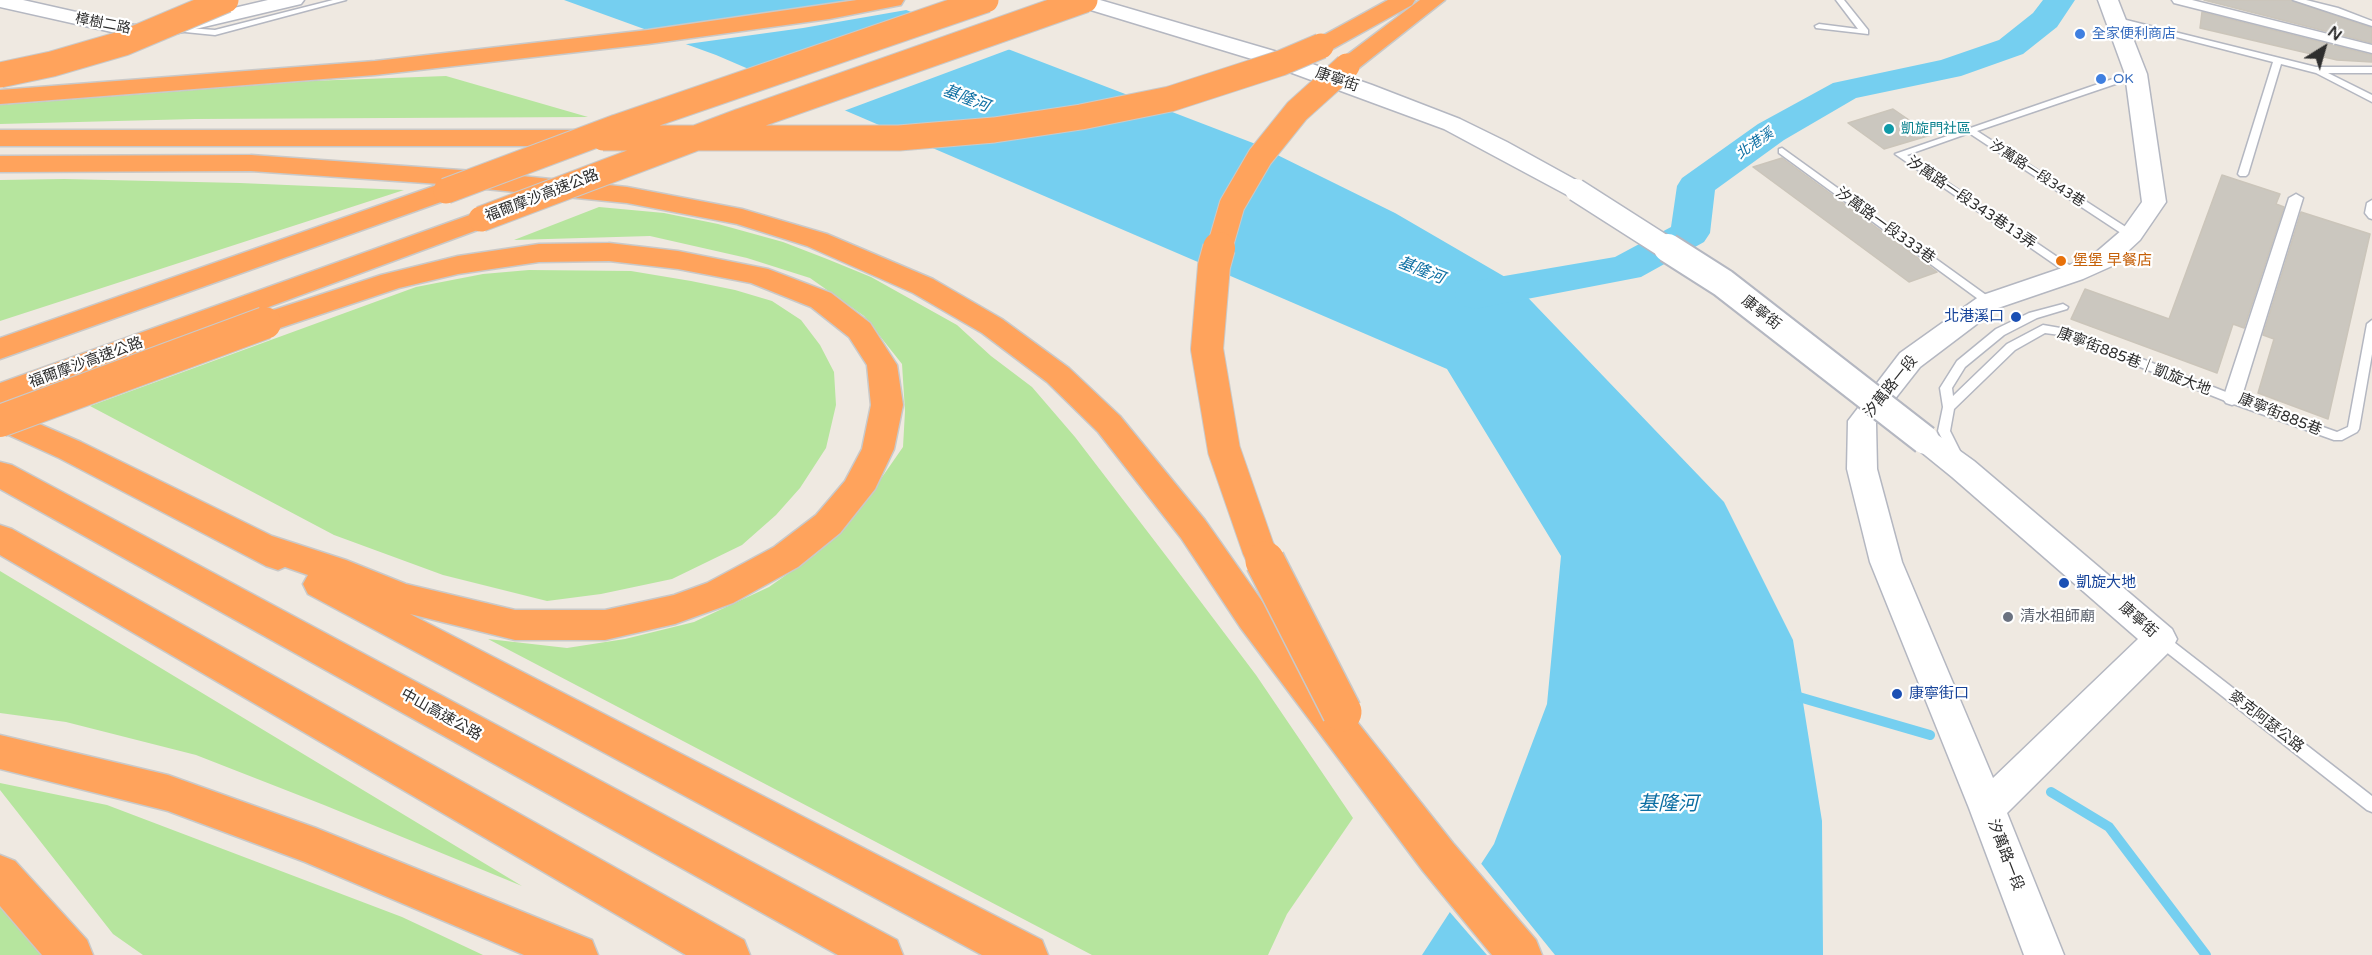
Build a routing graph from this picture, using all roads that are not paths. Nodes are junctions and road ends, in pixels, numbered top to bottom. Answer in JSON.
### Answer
{"nodes":[{"id":1,"x":226,"y":0,"type":"edge"},
{"id":2,"x":294,"y":0,"type":"edge"},
{"id":3,"x":342,"y":0,"type":"edge"},
{"id":4,"x":893,"y":0,"type":"edge"},
{"id":5,"x":986,"y":0,"type":"edge"},
{"id":6,"x":1038,"y":0,"type":"edge"},
{"id":7,"x":1078,"y":0,"type":"edge"},
{"id":8,"x":1085,"y":0,"type":"edge"},
{"id":9,"x":1404,"y":0,"type":"edge"},
{"id":10,"x":1434,"y":0,"type":"edge"},
{"id":11,"x":1840,"y":0,"type":"edge"},
{"id":12,"x":2178,"y":0,"type":"edge"},
{"id":13,"x":2297,"y":0,"type":"edge"},
{"id":14,"x":0,"y":1,"type":"edge"},
{"id":15,"x":2113,"y":10,"type":"edge"},
{"id":16,"x":205,"y":13,"type":"junction"},
{"id":17,"x":2372,"y":24,"type":"edge"},
{"id":18,"x":1820,"y":26,"type":"dead end"},
{"id":19,"x":174,"y":28,"type":"junction"},
{"id":20,"x":134,"y":31,"type":"junction"},
{"id":21,"x":2372,"y":49,"type":"edge"},
{"id":22,"x":2278,"y":59,"type":"junction"},
{"id":23,"x":2316,"y":70,"type":"junction"},
{"id":24,"x":2372,"y":70,"type":"edge"},
{"id":25,"x":2136,"y":74,"type":"junction"},
{"id":26,"x":0,"y":75,"type":"edge"},
{"id":27,"x":0,"y":97,"type":"edge"},
{"id":28,"x":2372,"y":99,"type":"edge"},
{"id":29,"x":1970,"y":130,"type":"junction"},
{"id":30,"x":0,"y":138,"type":"edge"},
{"id":31,"x":1782,"y":151,"type":"dead end"},
{"id":32,"x":0,"y":164,"type":"edge"},
{"id":33,"x":2243,"y":174,"type":"dead end"},
{"id":34,"x":2296,"y":198,"type":"dead end"},
{"id":35,"x":2372,"y":203,"type":"edge"},
{"id":36,"x":2372,"y":216,"type":"edge"},
{"id":37,"x":2131,"y":235,"type":"junction"},
{"id":38,"x":2074,"y":273,"type":"junction"},
{"id":39,"x":1989,"y":302,"type":"junction"},
{"id":40,"x":2063,"y":307,"type":"dead end"},
{"id":41,"x":2372,"y":324,"type":"edge"},
{"id":42,"x":0,"y":348,"type":"edge"},
{"id":43,"x":0,"y":372,"type":"edge"},
{"id":44,"x":0,"y":395,"type":"edge"},
{"id":45,"x":2232,"y":399,"type":"junction"},
{"id":46,"x":1949,"y":407,"type":"junction"},
{"id":47,"x":0,"y":420,"type":"edge"},
{"id":48,"x":1962,"y":469,"type":"junction"},
{"id":49,"x":0,"y":474,"type":"edge"},
{"id":50,"x":0,"y":538,"type":"edge"},
{"id":51,"x":260,"y":545,"type":"junction"},
{"id":52,"x":2160,"y":639,"type":"junction"},
{"id":53,"x":0,"y":752,"type":"edge"},
{"id":54,"x":1386,"y":790,"type":"junction"},
{"id":55,"x":2372,"y":805,"type":"edge"},
{"id":56,"x":1987,"y":808,"type":"junction"},
{"id":57,"x":0,"y":875,"type":"edge"},
{"id":58,"x":71,"y":955,"type":"edge"},
{"id":59,"x":576,"y":955,"type":"edge"},
{"id":60,"x":728,"y":955,"type":"edge"},
{"id":61,"x":881,"y":955,"type":"edge"},
{"id":62,"x":1026,"y":955,"type":"edge"},
{"id":63,"x":1520,"y":955,"type":"edge"},
{"id":64,"x":2044,"y":955,"type":"edge"}],
"edges":[{"from":1,"to":26,"type":"highway","bridge":true},
{"from":2,"to":16,"type":"street","name":"樟樹二路"},
{"from":3,"to":19,"type":"lane"},
{"from":4,"to":27,"type":"highway"},
{"from":5,"to":42,"type":"highway","bridge":true},
{"from":6,"to":43,"type":"highway","name":"福爾摩沙高速公路","bridge":true},
{"from":7,"to":48,"type":"street","name":"康寧街","bridge":true},
{"from":8,"to":44,"type":"highway","name":"福爾摩沙高速公路","bridge":true},
{"from":9,"to":30,"type":"highway","bridge":true},
{"from":10,"to":54,"type":"highway","bridge":true},
{"from":11,"to":18,"type":"lane"},
{"from":12,"to":21,"type":"street"},
{"from":13,"to":17,"type":"lane"},
{"from":14,"to":20,"type":"street","name":"樟樹二路"},
{"from":15,"to":22,"type":"lane"},
{"from":15,"to":25,"type":"street","name":"汐萬路一段"},
{"from":16,"to":19,"type":"street","name":"樟樹二路"},
{"from":16,"to":20,"type":"lane"},
{"from":19,"to":20,"type":"street","name":"樟樹二路"},
{"from":22,"to":23,"type":"lane"},
{"from":22,"to":33,"type":"lane"},
{"from":23,"to":24,"type":"lane"},
{"from":23,"to":28,"type":"lane"},
{"from":25,"to":29,"type":"lane","name":"汐萬路一段343巷"},
{"from":25,"to":37,"type":"street","name":"汐萬路一段"},
{"from":29,"to":37,"type":"lane","name":"汐萬路一段343巷"},
{"from":29,"to":38,"type":"lane","name":"汐萬路一段343巷13弄"},
{"from":31,"to":39,"type":"lane","name":"汐萬路一段333巷"},
{"from":32,"to":54,"type":"highway"},
{"from":34,"to":45,"type":"street","name":"康寧街885巷"},
{"from":35,"to":36,"type":"lane"},
{"from":37,"to":38,"type":"street","name":"汐萬路一段"},
{"from":38,"to":39,"type":"street","name":"汐萬路一段"},
{"from":39,"to":56,"type":"street","name":"汐萬路一段"},
{"from":40,"to":46,"type":"lane"},
{"from":41,"to":45,"type":"lane","name":"康寧街885巷"},
{"from":45,"to":46,"type":"lane","name":"康寧街885巷｜凱旋大地"},
{"from":46,"to":48,"type":"lane"},
{"from":47,"to":51,"type":"highway"},
{"from":47,"to":51,"type":"highway","bridge":true},
{"from":48,"to":52,"type":"street","name":"康寧街"},
{"from":49,"to":61,"type":"highway","name":"中山高速公路"},
{"from":50,"to":60,"type":"highway"},
{"from":51,"to":62,"type":"highway"},
{"from":52,"to":55,"type":"lane","name":"麥克阿瑟公路"},
{"from":52,"to":56,"type":"street","name":"康寧街"},
{"from":53,"to":59,"type":"highway"},
{"from":54,"to":63,"type":"highway"},
{"from":56,"to":64,"type":"street","name":"汐萬路一段"},
{"from":57,"to":58,"type":"highway"}]}
